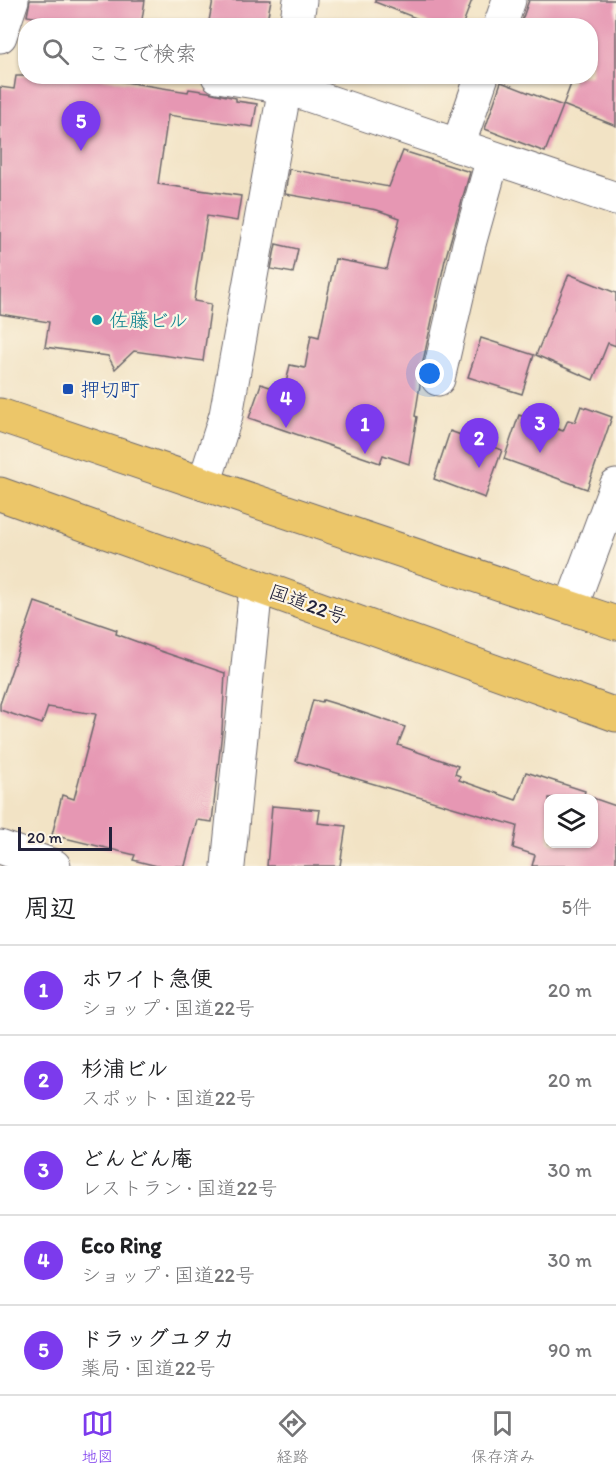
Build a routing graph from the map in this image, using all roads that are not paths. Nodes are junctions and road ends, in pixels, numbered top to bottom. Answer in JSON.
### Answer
{"nodes":[{"id":1,"x":12,"y":0,"type":"edge"},
{"id":2,"x":300,"y":0,"type":"edge"},
{"id":3,"x":509,"y":0,"type":"edge"},
{"id":4,"x":297,"y":18,"type":"edge"},
{"id":5,"x":503,"y":18,"type":"edge"},
{"id":6,"x":0,"y":39,"type":"edge"},
{"id":7,"x":18,"y":43,"type":"edge"},
{"id":8,"x":286,"y":84,"type":"edge"},
{"id":9,"x":291,"y":84,"type":"edge"},
{"id":10,"x":479,"y":84,"type":"edge"},
{"id":11,"x":458,"y":146,"type":"junction"},
{"id":12,"x":494,"y":158,"type":"junction"},
{"id":13,"x":616,"y":199,"type":"edge"},
{"id":14,"x":438,"y":379,"type":"dead end"},
{"id":15,"x":0,"y":415,"type":"edge"},
{"id":16,"x":204,"y":484,"type":"junction"},
{"id":17,"x":616,"y":486,"type":"edge"},
{"id":18,"x":0,"y":494,"type":"edge"},
{"id":19,"x":256,"y":586,"type":"junction"},
{"id":20,"x":571,"y":607,"type":"junction"},
{"id":21,"x":616,"y":623,"type":"edge"},
{"id":22,"x":616,"y":715,"type":"edge"},
{"id":23,"x":0,"y":847,"type":"edge"},
{"id":24,"x":54,"y":866,"type":"edge"},
{"id":25,"x":228,"y":866,"type":"edge"}],
"edges":[{"from":1,"to":6,"type":"street"},
{"from":2,"to":4,"type":"street"},
{"from":3,"to":5,"type":"street"},
{"from":6,"to":7,"type":"street"},
{"from":8,"to":16,"type":"street"},
{"from":9,"to":11,"type":"street"},
{"from":10,"to":11,"type":"street"},
{"from":11,"to":12,"type":"street"},
{"from":12,"to":13,"type":"street"},
{"from":12,"to":14,"type":"street"},
{"from":15,"to":16,"type":"highway"},
{"from":16,"to":20,"type":"highway"},
{"from":17,"to":20,"type":"street"},
{"from":18,"to":19,"type":"highway","name":"国道22号"},
{"from":19,"to":22,"type":"highway","name":"国道22号"},
{"from":19,"to":25,"type":"street"},
{"from":20,"to":21,"type":"highway"},
{"from":23,"to":24,"type":"street"}]}
